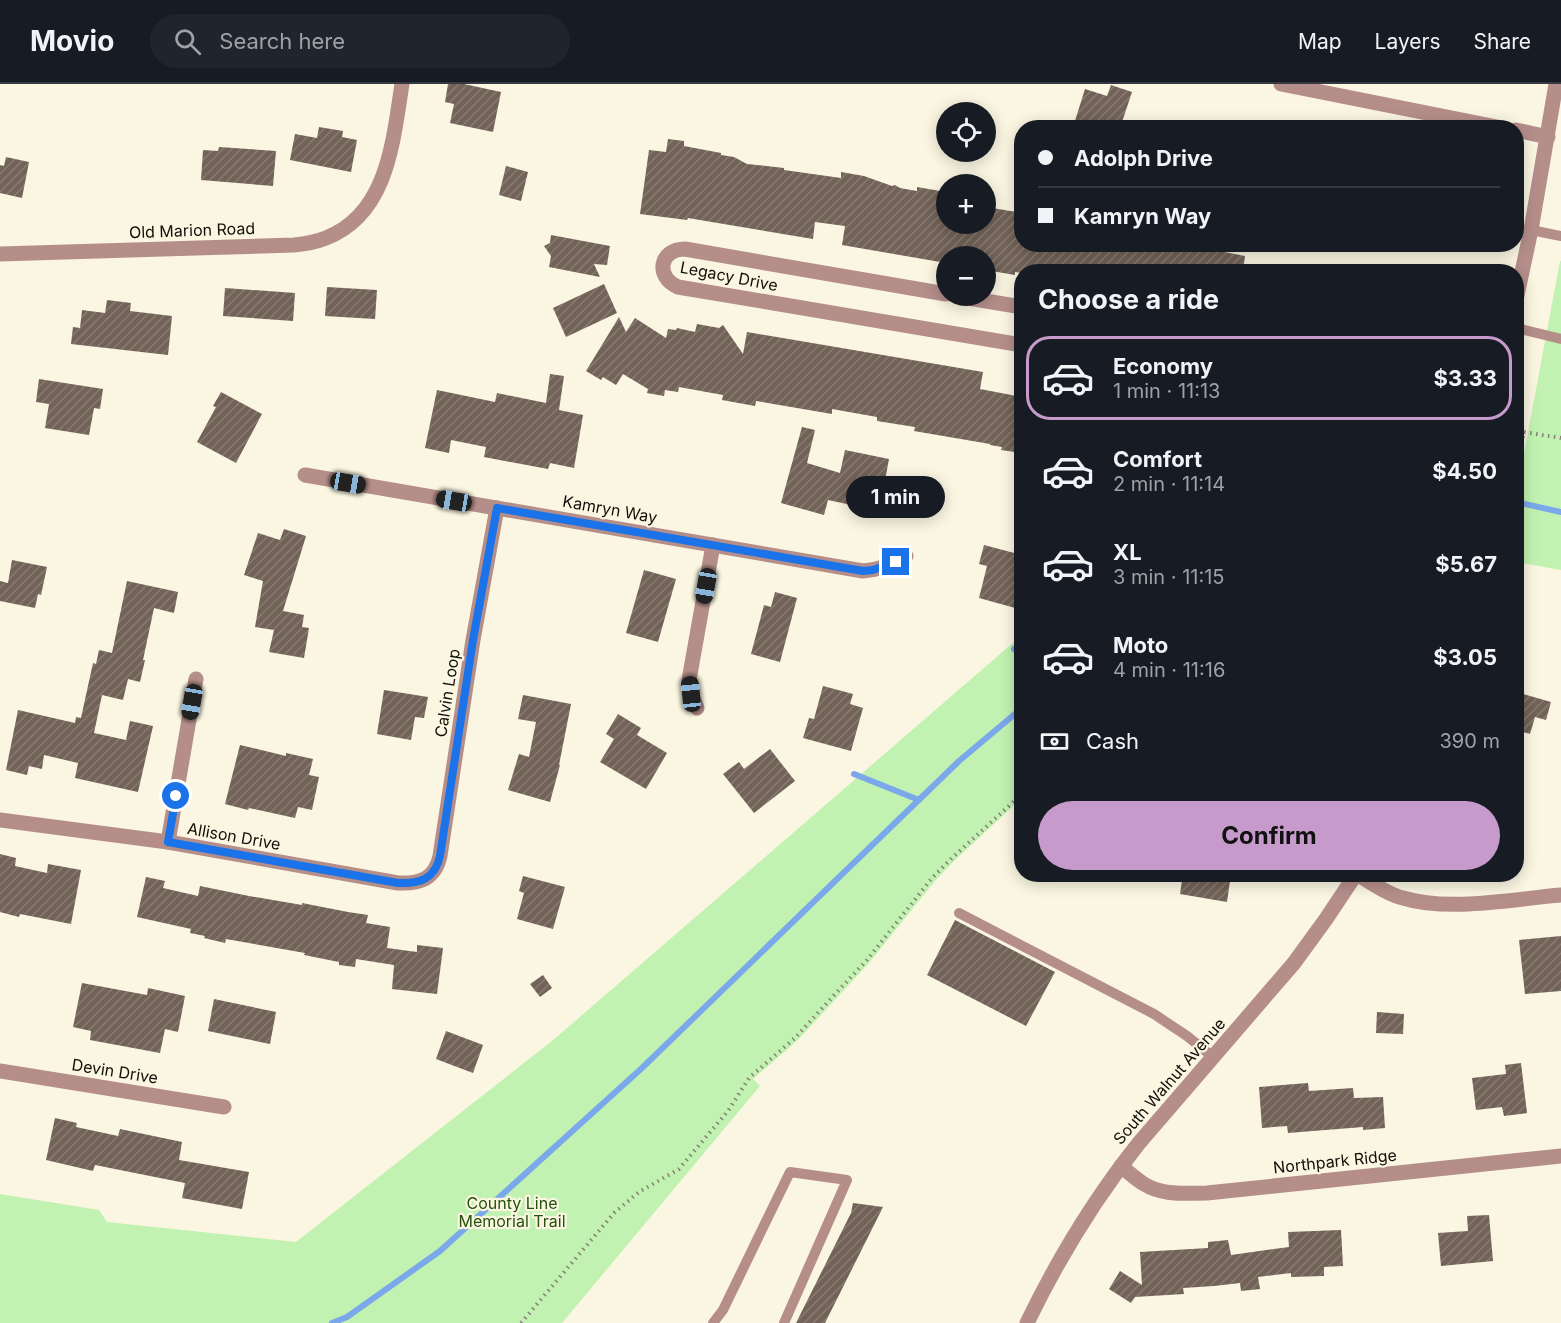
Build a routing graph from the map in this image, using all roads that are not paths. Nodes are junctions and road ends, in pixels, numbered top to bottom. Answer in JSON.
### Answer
{"nodes":[{"id":1,"x":402,"y":84,"type":"edge"},
{"id":2,"x":1281,"y":84,"type":"edge"},
{"id":3,"x":1556,"y":84,"type":"edge"},
{"id":4,"x":1462,"y":120,"type":"edge"},
{"id":5,"x":1524,"y":132,"type":"edge"},
{"id":6,"x":1548,"y":136,"type":"junction"},
{"id":7,"x":1531,"y":230,"type":"junction"},
{"id":8,"x":1561,"y":236,"type":"edge"},
{"id":9,"x":0,"y":254,"type":"edge"},
{"id":10,"x":1524,"y":264,"type":"edge"},
{"id":11,"x":936,"y":292,"type":"edge"},
{"id":12,"x":996,"y":303,"type":"edge"},
{"id":13,"x":1014,"y":306,"type":"edge"},
{"id":14,"x":1524,"y":330,"type":"edge"},
{"id":15,"x":1561,"y":339,"type":"edge"},
{"id":16,"x":1014,"y":344,"type":"edge"},
{"id":17,"x":305,"y":476,"type":"dead end"},
{"id":18,"x":497,"y":508,"type":"junction"},
{"id":19,"x":713,"y":545,"type":"junction"},
{"id":20,"x":906,"y":556,"type":"dead end"},
{"id":21,"x":196,"y":679,"type":"dead end"},
{"id":22,"x":697,"y":708,"type":"dead end"},
{"id":23,"x":0,"y":820,"type":"edge"},
{"id":24,"x":168,"y":842,"type":"junction"},
{"id":25,"x":426,"y":879,"type":"joint"},
{"id":26,"x":1351,"y":882,"type":"edge"},
{"id":27,"x":1372,"y":882,"type":"edge"},
{"id":28,"x":1561,"y":895,"type":"edge"},
{"id":29,"x":959,"y":913,"type":"dead end"},
{"id":30,"x":1213,"y":1057,"type":"junction"},
{"id":31,"x":0,"y":1071,"type":"edge"},
{"id":32,"x":224,"y":1107,"type":"dead end"},
{"id":33,"x":1561,"y":1156,"type":"edge"},
{"id":34,"x":1120,"y":1166,"type":"junction"},
{"id":35,"x":713,"y":1323,"type":"edge"},
{"id":36,"x":784,"y":1323,"type":"edge"},
{"id":37,"x":1027,"y":1323,"type":"edge"}],
"edges":[{"from":1,"to":9,"type":"street","name":"Old Marion Road"},
{"from":2,"to":4,"type":"street"},
{"from":3,"to":6,"type":"street"},
{"from":5,"to":6,"type":"street"},
{"from":6,"to":7,"type":"street"},
{"from":7,"to":8,"type":"lane"},
{"from":7,"to":10,"type":"street"},
{"from":11,"to":16,"type":"street","name":"Legacy Drive"},
{"from":12,"to":13,"type":"street"},
{"from":14,"to":15,"type":"lane"},
{"from":17,"to":18,"type":"street","name":"Kamryn Way"},
{"from":18,"to":19,"type":"street","name":"Kamryn Way"},
{"from":18,"to":25,"type":"street","name":"Calvin Loop"},
{"from":19,"to":20,"type":"street","name":"Kamryn Way"},
{"from":19,"to":22,"type":"street"},
{"from":21,"to":24,"type":"street"},
{"from":23,"to":24,"type":"street","name":"Allison Drive"},
{"from":24,"to":25,"type":"street","name":"Allison Drive"},
{"from":26,"to":30,"type":"street","name":"South Walnut Avenue"},
{"from":27,"to":28,"type":"street"},
{"from":29,"to":30,"type":"lane"},
{"from":30,"to":34,"type":"street","name":"South Walnut Avenue"},
{"from":31,"to":32,"type":"street","name":"Devin Drive"},
{"from":33,"to":34,"type":"street","name":"Northpark Ridge"},
{"from":34,"to":37,"type":"street","name":"South Walnut Avenue"},
{"from":35,"to":36,"type":"lane"}]}
